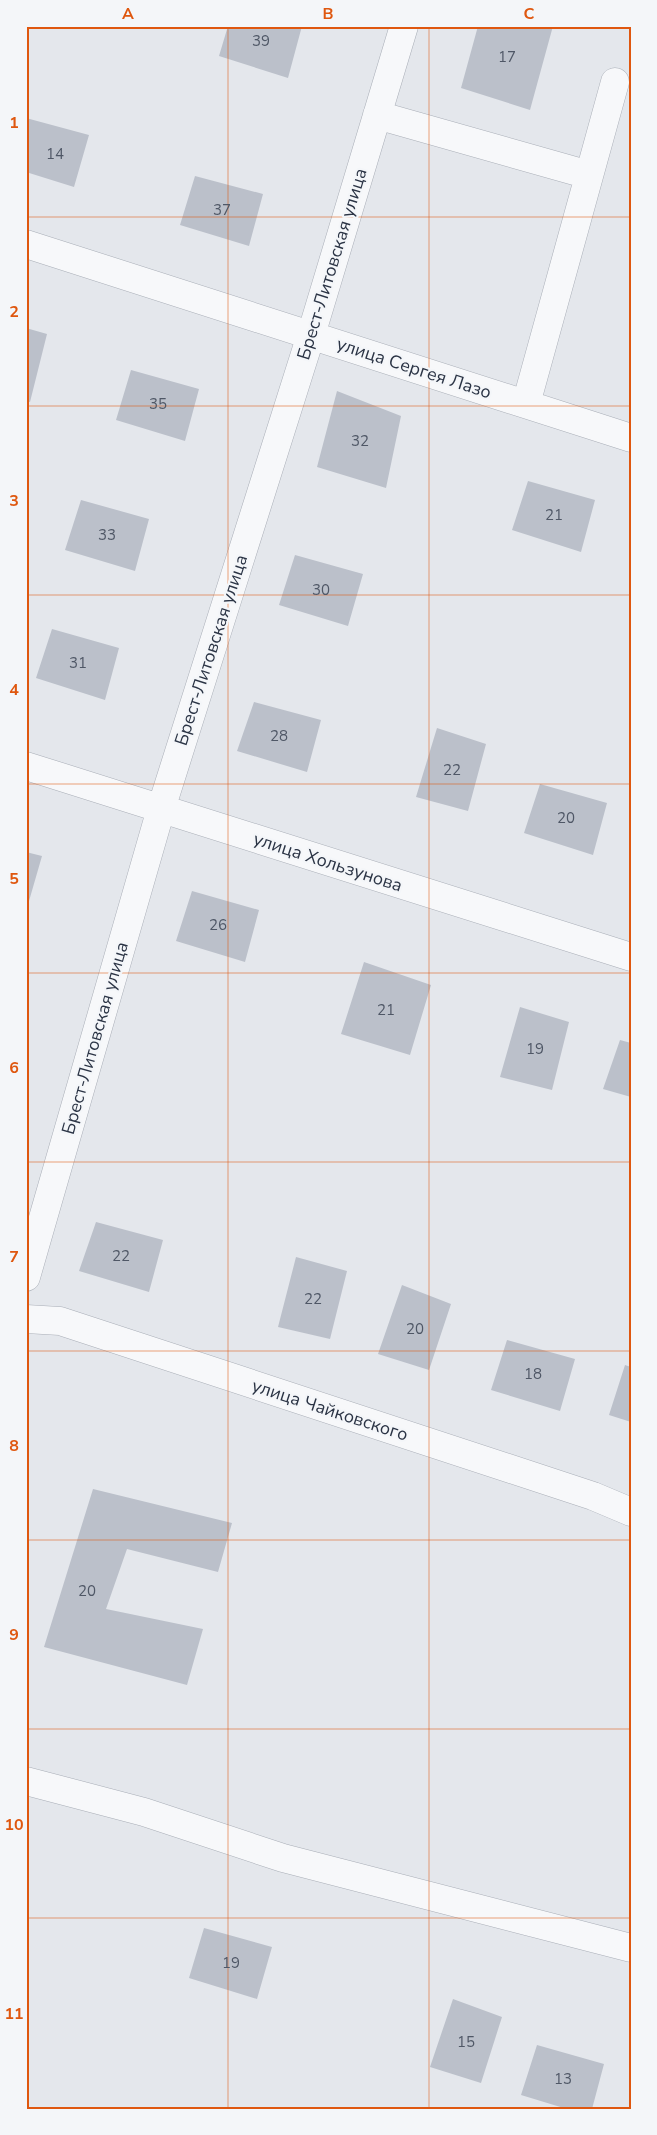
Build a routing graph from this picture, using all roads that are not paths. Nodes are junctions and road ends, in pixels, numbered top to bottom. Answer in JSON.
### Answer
{"nodes":[{"id":1,"x":404,"y":26,"type":"edge"},
{"id":2,"x":615,"y":82,"type":"dead end"},
{"id":3,"x":377,"y":115,"type":"junction"},
{"id":4,"x":589,"y":175,"type":"junction"},
{"id":5,"x":26,"y":244,"type":"edge"},
{"id":6,"x":311,"y":334,"type":"junction"},
{"id":7,"x":526,"y":404,"type":"junction"},
{"id":8,"x":631,"y":438,"type":"edge"},
{"id":9,"x":26,"y":766,"type":"edge"},
{"id":10,"x":161,"y":809,"type":"junction"},
{"id":11,"x":631,"y":957,"type":"edge"},
{"id":12,"x":26,"y":1277,"type":"edge"},
{"id":13,"x":26,"y":1319,"type":"edge"},
{"id":14,"x":631,"y":1512,"type":"edge"},
{"id":15,"x":26,"y":1781,"type":"edge"},
{"id":16,"x":631,"y":1948,"type":"edge"}],
"edges":[{"from":1,"to":3,"type":"street","name":"Брест-Литовская улица"},
{"from":2,"to":4,"type":"street"},
{"from":3,"to":4,"type":"street"},
{"from":3,"to":6,"type":"street","name":"Брест-Литовская улица"},
{"from":4,"to":7,"type":"street"},
{"from":5,"to":6,"type":"street","name":"улица Сергея Лазо"},
{"from":6,"to":7,"type":"street","name":"улица Сергея Лазо"},
{"from":6,"to":10,"type":"street","name":"Брест-Литовская улица"},
{"from":7,"to":8,"type":"street","name":"улица Сергея Лазо"},
{"from":9,"to":10,"type":"street","name":"улица Хользунова"},
{"from":10,"to":11,"type":"street","name":"улица Хользунова"},
{"from":10,"to":12,"type":"street","name":"Брест-Литовская улица"},
{"from":13,"to":14,"type":"street","name":"улица Чайковского"},
{"from":15,"to":16,"type":"street"}]}
